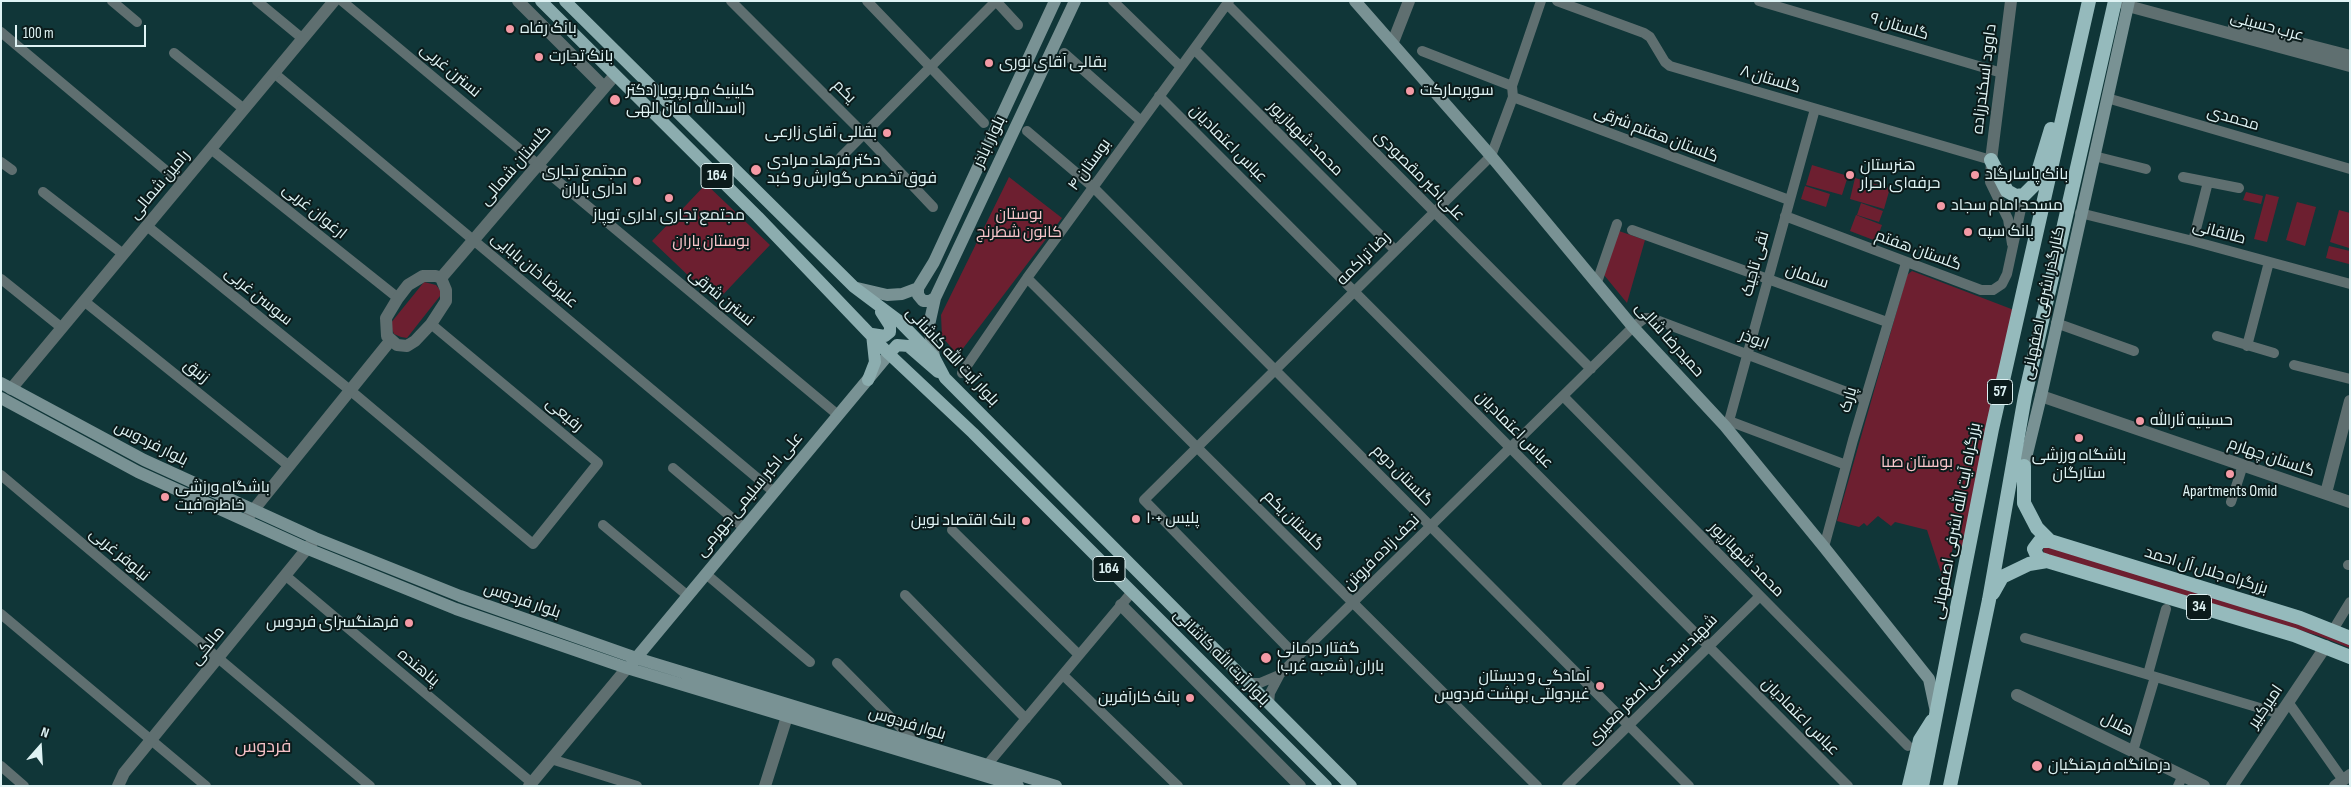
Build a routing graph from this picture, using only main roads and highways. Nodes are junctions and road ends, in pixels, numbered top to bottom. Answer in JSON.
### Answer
{"nodes":[{"id":1,"x":541,"y":1,"type":"edge"},
{"id":2,"x":566,"y":1,"type":"edge"},
{"id":3,"x":1055,"y":1,"type":"edge"},
{"id":4,"x":1075,"y":1,"type":"edge"},
{"id":5,"x":1355,"y":1,"type":"edge"},
{"id":6,"x":2089,"y":1,"type":"edge"},
{"id":7,"x":2126,"y":2,"type":"edge"},
{"id":8,"x":2064,"y":105,"type":"junction"},
{"id":9,"x":1991,"y":160,"type":"road end"},
{"id":10,"x":854,"y":287,"type":"junction"},
{"id":11,"x":918,"y":288,"type":"junction"},
{"id":12,"x":935,"y":298,"type":"junction"},
{"id":13,"x":878,"y":308,"type":"junction"},
{"id":14,"x":872,"y":334,"type":"junction"},
{"id":15,"x":889,"y":354,"type":"junction"},
{"id":16,"x":934,"y":357,"type":"junction"},
{"id":17,"x":944,"y":378,"type":"junction"},
{"id":18,"x":868,"y":380,"type":"junction"},
{"id":19,"x":4,"y":394,"type":"edge"},
{"id":20,"x":2024,"y":466,"type":"junction"},
{"id":21,"x":2008,"y":494,"type":"junction"},
{"id":22,"x":2050,"y":542,"type":"junction"},
{"id":23,"x":312,"y":544,"type":"junction"},
{"id":24,"x":2047,"y":561,"type":"junction"},
{"id":25,"x":1989,"y":600,"type":"junction"},
{"id":26,"x":2350,"y":638,"type":"edge"},
{"id":27,"x":2350,"y":657,"type":"edge"},
{"id":28,"x":636,"y":658,"type":"junction"},
{"id":29,"x":627,"y":668,"type":"junction"},
{"id":30,"x":788,"y":712,"type":"junction"},
{"id":31,"x":1936,"y":714,"type":"junction"},
{"id":32,"x":985,"y":770,"type":"junction"},
{"id":33,"x":1018,"y":786,"type":"edge"},
{"id":34,"x":1056,"y":786,"type":"edge"},
{"id":35,"x":1326,"y":786,"type":"edge"},
{"id":36,"x":1351,"y":786,"type":"edge"},
{"id":37,"x":1909,"y":786,"type":"edge"},
{"id":38,"x":1922,"y":786,"type":"edge"},
{"id":39,"x":1950,"y":786,"type":"edge"}],
"edges":[{"from":1,"to":14,"type":"main road","name":"بلوار آیت الله کاشانی","number":"164"},
{"from":2,"to":10,"type":"main road","name":"بلوار آیت الله کاشانی","number":"164"},
{"from":3,"to":11,"type":"main road","name":"بلوار اباذر"},
{"from":4,"to":12,"type":"main road","name":"بلوار اباذر"},
{"from":5,"to":31,"type":"main road","name":"حمیدرضا شالی"},
{"from":6,"to":8,"type":"highway","name":"بزرگراه آیت الله اشرفی اصفهانی","number":"57"},
{"from":7,"to":20,"type":"main road","name":"کنارگذر اشرفی اصفهانی"},
{"from":7,"to":21,"type":"highway","number":"57"},
{"from":8,"to":9,"type":"highway"},
{"from":8,"to":31,"type":"highway","name":"بزرگراه آیت الله اشرفی اصفهانی","number":"57"},
{"from":10,"to":11,"type":"main road"},
{"from":10,"to":13,"type":"main road","name":"بلوار آیت الله کاشانی","number":"164"},
{"from":11,"to":12,"type":"main road"},
{"from":12,"to":16,"type":"main road","name":"بلوار اباذر"},
{"from":13,"to":14,"type":"main road"},
{"from":13,"to":16,"type":"main road","name":"بلوار آیت الله کاشانی","number":"164"},
{"from":14,"to":15,"type":"main road","name":"بلوار آیت الله کاشانی","number":"164"},
{"from":14,"to":18,"type":"main road"},
{"from":15,"to":17,"type":"main road"},
{"from":15,"to":18,"type":"main road","name":"علی اکبر سلیمی جهرمی"},
{"from":15,"to":35,"type":"main road","name":"بلوار آیت الله کاشانی","number":"164"},
{"from":16,"to":17,"type":"main road","name":"بلوار آیت الله کاشانی","number":"164"},
{"from":17,"to":36,"type":"main road","name":"بلوار آیت الله کاشانی","number":"164"},
{"from":18,"to":28,"type":"main road","name":"علی اکبر سلیمی جهرمی"},
{"from":19,"to":23,"type":"main road","name":"بلوار فردوس"},
{"from":19,"to":23,"type":"main road","name":"بلوار فردوس"},
{"from":20,"to":21,"type":"main road","name":"کنارگذر اشرفی اصفهانی"},
{"from":20,"to":22,"type":"highway"},
{"from":21,"to":25,"type":"highway","number":"57"},
{"from":22,"to":24,"type":"highway"},
{"from":22,"to":26,"type":"highway","name":"بزرگراه جلال آل احمد","number":"34"},
{"from":23,"to":28,"type":"main road","name":"بلوار فردوس"},
{"from":23,"to":29,"type":"main road","name":"بلوار فردوس"},
{"from":24,"to":25,"type":"highway"},
{"from":24,"to":27,"type":"highway","number":"34"},
{"from":25,"to":39,"type":"highway","number":"57"},
{"from":28,"to":29,"type":"main road","name":"علی اکبر سلیمی جهرمی"},
{"from":28,"to":30,"type":"main road","name":"بلوار فردوس"},
{"from":29,"to":30,"type":"main road","name":"بلوار فردوس"},
{"from":30,"to":32,"type":"main road","name":"بلوار فردوس"},
{"from":31,"to":37,"type":"highway"},
{"from":31,"to":38,"type":"highway","name":"بزرگراه آیت الله اشرفی اصفهانی","number":"57"},
{"from":32,"to":33,"type":"main road","name":"بلوار فردوس"},
{"from":32,"to":34,"type":"main road","name":"بلوار فردوس"}]}
